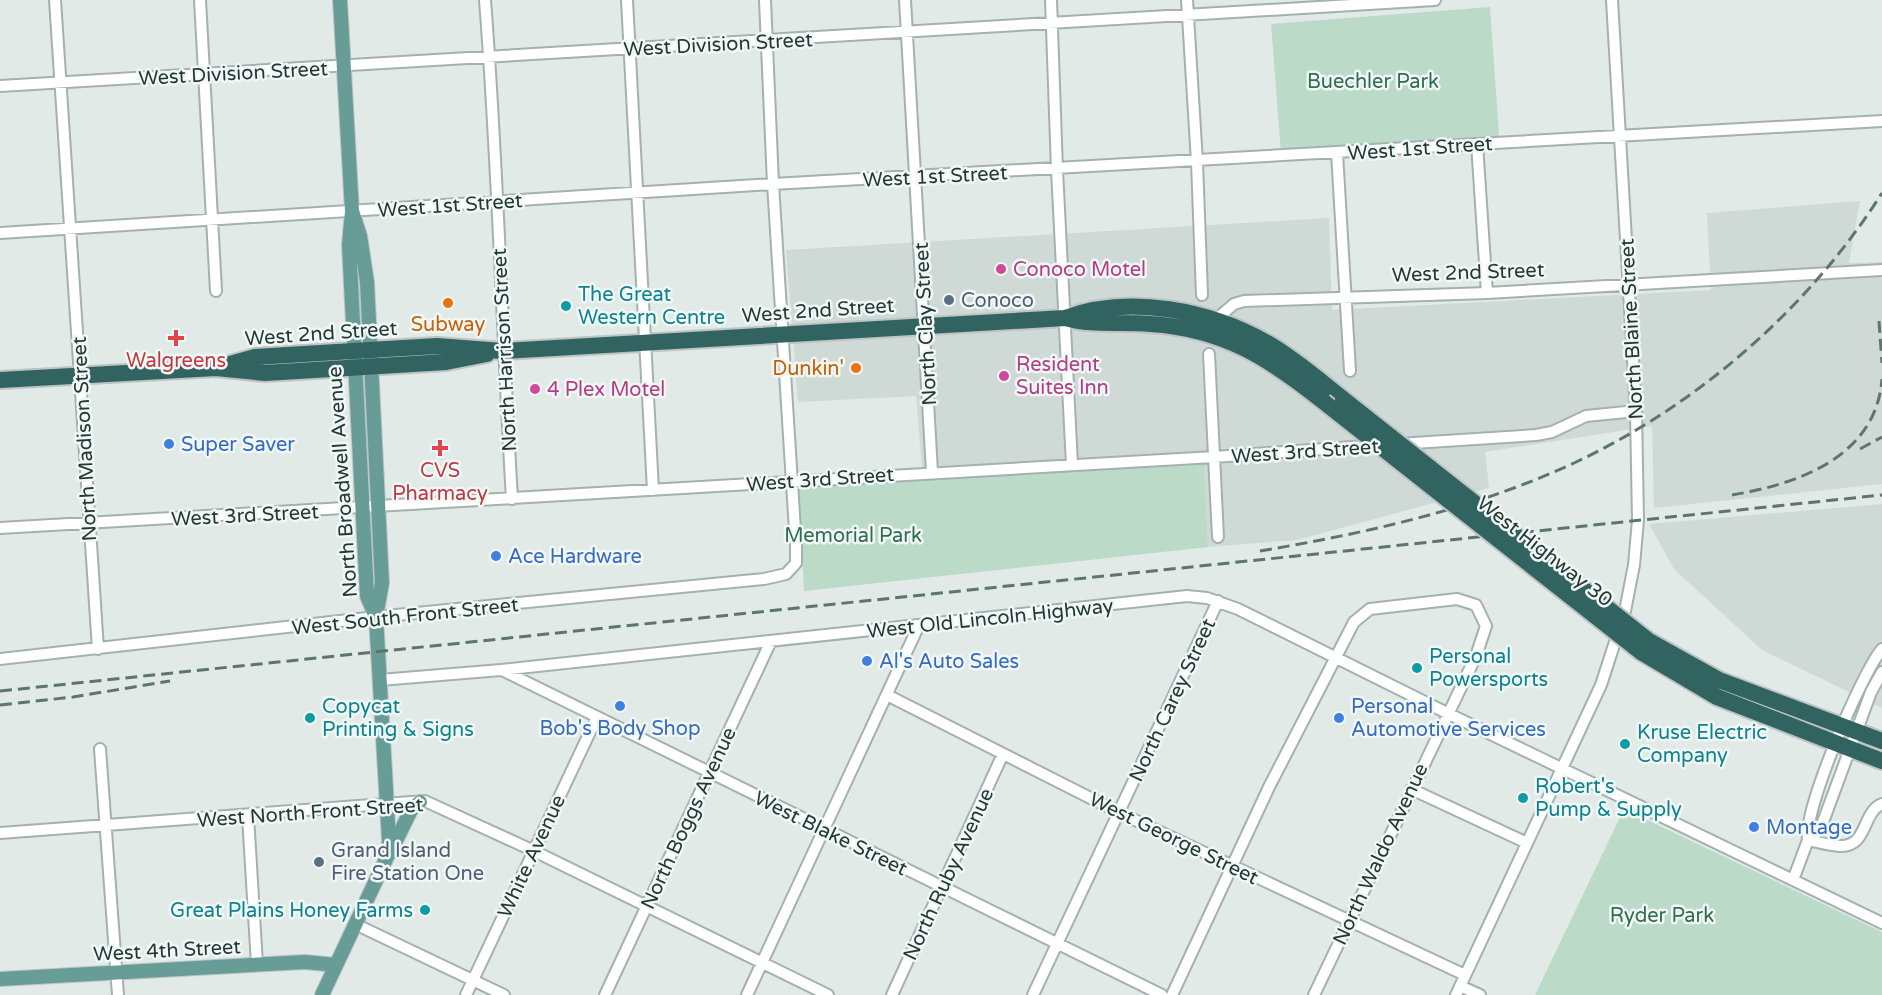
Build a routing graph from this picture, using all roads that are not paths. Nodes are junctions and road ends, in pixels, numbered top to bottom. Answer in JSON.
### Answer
{"nodes":[{"id":1,"x":55,"y":0,"type":"edge"},
{"id":2,"x":200,"y":0,"type":"edge"},
{"id":3,"x":340,"y":0,"type":"edge"},
{"id":4,"x":485,"y":0,"type":"edge"},
{"id":5,"x":627,"y":0,"type":"edge"},
{"id":6,"x":765,"y":0,"type":"edge"},
{"id":7,"x":905,"y":0,"type":"edge"},
{"id":8,"x":1052,"y":0,"type":"edge"},
{"id":9,"x":1187,"y":0,"type":"edge"},
{"id":10,"x":1435,"y":0,"type":"edge"},
{"id":11,"x":1612,"y":0,"type":"edge"},
{"id":12,"x":1329,"y":4,"type":"edge"},
{"id":13,"x":1188,"y":15,"type":"junction"},
{"id":14,"x":1053,"y":24,"type":"junction"},
{"id":15,"x":907,"y":33,"type":"junction"},
{"id":16,"x":768,"y":41,"type":"junction"},
{"id":17,"x":630,"y":49,"type":"junction"},
{"id":18,"x":490,"y":58,"type":"junction"},
{"id":19,"x":345,"y":66,"type":"junction"},
{"id":20,"x":204,"y":75,"type":"junction"},
{"id":21,"x":62,"y":83,"type":"junction"},
{"id":22,"x":0,"y":86,"type":"edge"},
{"id":23,"x":1882,"y":121,"type":"edge"},
{"id":24,"x":1620,"y":138,"type":"junction"},
{"id":25,"x":1477,"y":144,"type":"junction"},
{"id":26,"x":1337,"y":153,"type":"junction"},
{"id":27,"x":1197,"y":162,"type":"junction"},
{"id":28,"x":1057,"y":170,"type":"junction"},
{"id":29,"x":917,"y":177,"type":"junction"},
{"id":30,"x":773,"y":184,"type":"junction"},
{"id":31,"x":637,"y":192,"type":"junction"},
{"id":32,"x":498,"y":201,"type":"junction"},
{"id":33,"x":352,"y":211,"type":"junction"},
{"id":34,"x":213,"y":220,"type":"junction"},
{"id":35,"x":72,"y":228,"type":"junction"},
{"id":36,"x":0,"y":233,"type":"edge"},
{"id":37,"x":1882,"y":270,"type":"edge"},
{"id":38,"x":1629,"y":286,"type":"junction"},
{"id":39,"x":216,"y":291,"type":"dead end"},
{"id":40,"x":1487,"y":293,"type":"junction"},
{"id":41,"x":1202,"y":295,"type":"dead end"},
{"id":42,"x":1345,"y":298,"type":"junction"},
{"id":43,"x":1065,"y":318,"type":"junction"},
{"id":44,"x":924,"y":324,"type":"junction"},
{"id":45,"x":1211,"y":327,"type":"junction"},
{"id":46,"x":782,"y":334,"type":"junction"},
{"id":47,"x":644,"y":342,"type":"junction"},
{"id":48,"x":502,"y":351,"type":"junction"},
{"id":49,"x":1209,"y":354,"type":"dead end"},
{"id":50,"x":362,"y":359,"type":"junction"},
{"id":51,"x":1350,"y":371,"type":"dead end"},
{"id":52,"x":80,"y":375,"type":"junction"},
{"id":53,"x":0,"y":380,"type":"edge"},
{"id":54,"x":1636,"y":411,"type":"junction"},
{"id":55,"x":1214,"y":457,"type":"junction"},
{"id":56,"x":1072,"y":465,"type":"junction"},
{"id":57,"x":932,"y":472,"type":"junction"},
{"id":58,"x":793,"y":481,"type":"junction"},
{"id":59,"x":653,"y":490,"type":"junction"},
{"id":60,"x":512,"y":499,"type":"junction"},
{"id":61,"x":378,"y":506,"type":"junction"},
{"id":62,"x":362,"y":508,"type":"junction"},
{"id":63,"x":88,"y":523,"type":"junction"},
{"id":64,"x":0,"y":528,"type":"edge"},
{"id":65,"x":1218,"y":537,"type":"dead end"},
{"id":66,"x":1218,"y":601,"type":"junction"},
{"id":67,"x":376,"y":617,"type":"junction"},
{"id":68,"x":919,"y":625,"type":"junction"},
{"id":69,"x":771,"y":641,"type":"junction"},
{"id":70,"x":1645,"y":646,"type":"junction"},
{"id":71,"x":98,"y":649,"type":"junction"},
{"id":72,"x":1882,"y":649,"type":"edge"},
{"id":73,"x":1334,"y":657,"type":"junction"},
{"id":74,"x":0,"y":659,"type":"edge"},
{"id":75,"x":501,"y":670,"type":"junction"},
{"id":76,"x":1882,"y":672,"type":"edge"},
{"id":77,"x":380,"y":680,"type":"junction"},
{"id":78,"x":887,"y":695,"type":"junction"},
{"id":79,"x":1446,"y":713,"type":"junction"},
{"id":80,"x":597,"y":717,"type":"junction"},
{"id":81,"x":1850,"y":729,"type":"junction"},
{"id":82,"x":1882,"y":741,"type":"edge"},
{"id":83,"x":1843,"y":747,"type":"junction"},
{"id":84,"x":100,"y":749,"type":"dead end"},
{"id":85,"x":1003,"y":754,"type":"junction"},
{"id":86,"x":1882,"y":761,"type":"edge"},
{"id":87,"x":1562,"y":769,"type":"junction"},
{"id":88,"x":710,"y":773,"type":"junction"},
{"id":89,"x":1411,"y":789,"type":"junction"},
{"id":90,"x":420,"y":802,"type":"junction"},
{"id":91,"x":1882,"y":804,"type":"edge"},
{"id":92,"x":387,"y":805,"type":"junction"},
{"id":93,"x":1120,"y":813,"type":"junction"},
{"id":94,"x":248,"y":816,"type":"junction"},
{"id":95,"x":105,"y":825,"type":"junction"},
{"id":96,"x":824,"y":830,"type":"junction"},
{"id":97,"x":0,"y":833,"type":"edge"},
{"id":98,"x":1808,"y":840,"type":"junction"},
{"id":99,"x":1527,"y":843,"type":"junction"},
{"id":100,"x":534,"y":851,"type":"junction"},
{"id":101,"x":387,"y":857,"type":"junction"},
{"id":102,"x":1232,"y":866,"type":"junction"},
{"id":103,"x":1793,"y":880,"type":"junction"},
{"id":104,"x":942,"y":888,"type":"junction"},
{"id":105,"x":647,"y":907,"type":"junction"},
{"id":106,"x":1348,"y":920,"type":"junction"},
{"id":107,"x":1882,"y":923,"type":"edge"},
{"id":108,"x":355,"y":924,"type":"junction"},
{"id":109,"x":1057,"y":945,"type":"junction"},
{"id":110,"x":762,"y":963,"type":"junction"},
{"id":111,"x":257,"y":964,"type":"junction"},
{"id":112,"x":336,"y":965,"type":"junction"},
{"id":113,"x":117,"y":973,"type":"junction"},
{"id":114,"x":0,"y":980,"type":"edge"},
{"id":115,"x":473,"y":980,"type":"junction"},
{"id":116,"x":1460,"y":985,"type":"edge"},
{"id":117,"x":118,"y":995,"type":"edge"},
{"id":118,"x":322,"y":995,"type":"edge"},
{"id":119,"x":466,"y":995,"type":"edge"},
{"id":120,"x":504,"y":995,"type":"edge"},
{"id":121,"x":604,"y":995,"type":"edge"},
{"id":122,"x":747,"y":995,"type":"edge"},
{"id":123,"x":828,"y":995,"type":"edge"},
{"id":124,"x":892,"y":995,"type":"edge"},
{"id":125,"x":1034,"y":995,"type":"edge"},
{"id":126,"x":1162,"y":995,"type":"edge"},
{"id":127,"x":1173,"y":995,"type":"edge"},
{"id":128,"x":1314,"y":995,"type":"edge"},
{"id":129,"x":1480,"y":995,"type":"edge"}],
"edges":[{"from":1,"to":21,"type":"street","name":"North Madison Street"},
{"from":2,"to":20,"type":"street"},
{"from":3,"to":19,"type":"main road","name":"North Broadwell Avenue"},
{"from":4,"to":18,"type":"street","name":"North Harrison Street"},
{"from":5,"to":17,"type":"street"},
{"from":6,"to":16,"type":"street"},
{"from":7,"to":15,"type":"street","name":"North Clay Street"},
{"from":8,"to":14,"type":"street"},
{"from":9,"to":13,"type":"street"},
{"from":10,"to":12,"type":"street","name":"West Division Street"},
{"from":11,"to":24,"type":"street","name":"North Blaine Street"},
{"from":12,"to":13,"type":"street","name":"West Division Street"},
{"from":13,"to":14,"type":"street","name":"West Division Street"},
{"from":13,"to":27,"type":"street"},
{"from":14,"to":15,"type":"street","name":"West Division Street"},
{"from":14,"to":28,"type":"street"},
{"from":15,"to":16,"type":"street","name":"West Division Street"},
{"from":15,"to":29,"type":"street","name":"North Clay Street"},
{"from":16,"to":17,"type":"street","name":"West Division Street"},
{"from":16,"to":30,"type":"street"},
{"from":17,"to":18,"type":"street","name":"West Division Street"},
{"from":17,"to":31,"type":"street"},
{"from":18,"to":19,"type":"street","name":"West Division Street"},
{"from":18,"to":32,"type":"street","name":"North Harrison Street"},
{"from":19,"to":20,"type":"street","name":"West Division Street"},
{"from":19,"to":33,"type":"main road","name":"North Broadwell Avenue"},
{"from":20,"to":21,"type":"street","name":"West Division Street"},
{"from":20,"to":34,"type":"street"},
{"from":21,"to":22,"type":"street","name":"West Division Street"},
{"from":21,"to":35,"type":"street","name":"North Madison Street"},
{"from":23,"to":24,"type":"street","name":"West 1st Street"},
{"from":24,"to":25,"type":"street","name":"West 1st Street"},
{"from":24,"to":38,"type":"street","name":"North Blaine Street"},
{"from":25,"to":26,"type":"street","name":"West 1st Street"},
{"from":25,"to":40,"type":"street"},
{"from":26,"to":27,"type":"street","name":"West 1st Street"},
{"from":26,"to":42,"type":"street"},
{"from":27,"to":28,"type":"street","name":"West 1st Street"},
{"from":27,"to":41,"type":"street"},
{"from":28,"to":29,"type":"street","name":"West 1st Street"},
{"from":28,"to":43,"type":"street"},
{"from":29,"to":30,"type":"street","name":"West 1st Street"},
{"from":29,"to":44,"type":"street","name":"North Clay Street"},
{"from":30,"to":31,"type":"street","name":"West 1st Street"},
{"from":30,"to":46,"type":"street"},
{"from":31,"to":32,"type":"street","name":"West 1st Street"},
{"from":31,"to":47,"type":"street"},
{"from":32,"to":33,"type":"street","name":"West 1st Street"},
{"from":32,"to":48,"type":"street","name":"North Harrison Street"},
{"from":33,"to":34,"type":"street","name":"West 1st Street"},
{"from":33,"to":50,"type":"main road","name":"North Broadwell Avenue"},
{"from":34,"to":35,"type":"street","name":"West 1st Street"},
{"from":34,"to":39,"type":"street"},
{"from":35,"to":36,"type":"street","name":"West 1st Street"},
{"from":35,"to":52,"type":"street","name":"North Madison Street"},
{"from":37,"to":38,"type":"street","name":"West 2nd Street"},
{"from":38,"to":40,"type":"street","name":"West 2nd Street"},
{"from":38,"to":54,"type":"street","name":"North Blaine Street"},
{"from":40,"to":42,"type":"street","name":"West 2nd Street"},
{"from":42,"to":45,"type":"street","name":"West 2nd Street"},
{"from":42,"to":51,"type":"street"},
{"from":43,"to":44,"type":"highway","name":"West 2nd Street"},
{"from":43,"to":45,"type":"highway","name":"West 2nd Street"},
{"from":43,"to":56,"type":"street"},
{"from":44,"to":46,"type":"highway","name":"West 2nd Street"},
{"from":44,"to":57,"type":"street","name":"North Clay Street"},
{"from":45,"to":70,"type":"highway","name":"West Highway 30","bridge":true},
{"from":45,"to":70,"type":"highway","name":"West Highway 30","bridge":true},
{"from":46,"to":47,"type":"highway","name":"West 2nd Street"},
{"from":46,"to":58,"type":"street"},
{"from":47,"to":48,"type":"highway","name":"West 2nd Street"},
{"from":47,"to":59,"type":"street"},
{"from":48,"to":50,"type":"highway","name":"West 2nd Street"},
{"from":48,"to":60,"type":"street","name":"North Harrison Street"},
{"from":49,"to":55,"type":"street"},
{"from":50,"to":52,"type":"highway","name":"West 2nd Street"},
{"from":50,"to":61,"type":"main road","name":"North Broadwell Avenue"},
{"from":50,"to":62,"type":"main road","name":"North Broadwell Avenue"},
{"from":52,"to":53,"type":"highway","name":"West 2nd Street"},
{"from":52,"to":63,"type":"street","name":"North Madison Street"},
{"from":54,"to":55,"type":"street","name":"West 3rd Street"},
{"from":54,"to":87,"type":"street","name":"North Blaine Street"},
{"from":55,"to":56,"type":"street","name":"West 3rd Street"},
{"from":55,"to":65,"type":"street"},
{"from":56,"to":57,"type":"street","name":"West 3rd Street"},
{"from":57,"to":58,"type":"street","name":"West 3rd Street"},
{"from":58,"to":59,"type":"street","name":"West 3rd Street"},
{"from":58,"to":67,"type":"street","name":"West South Front Street"},
{"from":59,"to":60,"type":"street","name":"West 3rd Street"},
{"from":60,"to":61,"type":"street","name":"West 3rd Street"},
{"from":61,"to":62,"type":"street","name":"West 3rd Street"},
{"from":61,"to":67,"type":"main road","name":"North Broadwell Avenue"},
{"from":62,"to":63,"type":"street","name":"West 3rd Street"},
{"from":62,"to":67,"type":"main road","name":"North Broadwell Avenue"},
{"from":63,"to":64,"type":"street","name":"West 3rd Street"},
{"from":63,"to":71,"type":"street","name":"North Madison Street"},
{"from":66,"to":68,"type":"street","name":"West Old Lincoln Highway"},
{"from":66,"to":73,"type":"street","name":"West Old Lincoln Highway"},
{"from":66,"to":93,"type":"street","name":"North Carey Street"},
{"from":67,"to":71,"type":"street","name":"West South Front Street"},
{"from":67,"to":77,"type":"main road","name":"North Broadwell Avenue"},
{"from":68,"to":69,"type":"street","name":"West Old Lincoln Highway"},
{"from":68,"to":78,"type":"street"},
{"from":69,"to":75,"type":"street","name":"West Old Lincoln Highway"},
{"from":69,"to":88,"type":"street","name":"North Boggs Avenue"},
{"from":70,"to":81,"type":"highway","name":"West Highway 30"},
{"from":70,"to":83,"type":"highway","name":"West Highway 30"},
{"from":71,"to":74,"type":"street","name":"West South Front Street"},
{"from":72,"to":81,"type":"street"},
{"from":73,"to":79,"type":"street","name":"West Old Lincoln Highway"},
{"from":73,"to":79,"type":"street","name":"North Waldo Avenue"},
{"from":73,"to":102,"type":"street"},
{"from":75,"to":77,"type":"street","name":"West Old Lincoln Highway"},
{"from":75,"to":80,"type":"street","name":"West Blake Street"},
{"from":76,"to":81,"type":"street"},
{"from":77,"to":92,"type":"main road","name":"North Broadwell Avenue"},
{"from":78,"to":85,"type":"street","name":"West George Street"},
{"from":78,"to":96,"type":"street"},
{"from":79,"to":87,"type":"street","name":"West Old Lincoln Highway"},
{"from":79,"to":89,"type":"street","name":"North Waldo Avenue"},
{"from":80,"to":88,"type":"street","name":"West Blake Street"},
{"from":80,"to":100,"type":"street","name":"White Avenue"},
{"from":81,"to":82,"type":"highway","name":"West Highway 30"},
{"from":81,"to":83,"type":"street"},
{"from":83,"to":86,"type":"highway","name":"West Highway 30"},
{"from":83,"to":98,"type":"street"},
{"from":84,"to":95,"type":"street"},
{"from":85,"to":93,"type":"street","name":"West George Street"},
{"from":85,"to":104,"type":"street","name":"North Ruby Avenue"},
{"from":87,"to":99,"type":"street","name":"North Blaine Street"},
{"from":87,"to":103,"type":"street","name":"West Old Lincoln Highway"},
{"from":88,"to":96,"type":"street","name":"West Blake Street"},
{"from":88,"to":105,"type":"street","name":"North Boggs Avenue"},
{"from":89,"to":99,"type":"street"},
{"from":89,"to":106,"type":"street","name":"North Waldo Avenue"},
{"from":90,"to":92,"type":"street","name":"West North Front Street"},
{"from":90,"to":100,"type":"street","name":"West North Front Street"},
{"from":90,"to":101,"type":"main road"},
{"from":91,"to":98,"type":"street"},
{"from":92,"to":94,"type":"street","name":"West North Front Street"},
{"from":92,"to":101,"type":"main road","name":"North Broadwell Avenue"},
{"from":93,"to":102,"type":"street","name":"West George Street"},
{"from":93,"to":109,"type":"street","name":"North Carey Street"},
{"from":94,"to":95,"type":"street","name":"West North Front Street"},
{"from":94,"to":111,"type":"street"},
{"from":95,"to":97,"type":"street","name":"West North Front Street"},
{"from":95,"to":113,"type":"street"},
{"from":96,"to":104,"type":"street","name":"West Blake Street"},
{"from":96,"to":110,"type":"street"},
{"from":98,"to":103,"type":"street"},
{"from":99,"to":116,"type":"street","name":"North Blaine Street"},
{"from":100,"to":105,"type":"street","name":"West North Front Street"},
{"from":100,"to":115,"type":"street","name":"White Avenue"},
{"from":101,"to":108,"type":"main road","name":"North Broadwell Avenue"},
{"from":102,"to":106,"type":"street","name":"West George Street"},
{"from":102,"to":127,"type":"street"},
{"from":103,"to":107,"type":"street","name":"West Old Lincoln Highway"},
{"from":104,"to":109,"type":"street","name":"West Blake Street"},
{"from":104,"to":124,"type":"street","name":"North Ruby Avenue"},
{"from":105,"to":110,"type":"street","name":"West North Front Street"},
{"from":105,"to":121,"type":"street","name":"North Boggs Avenue"},
{"from":106,"to":116,"type":"street","name":"West George Street"},
{"from":106,"to":128,"type":"street","name":"North Waldo Avenue"},
{"from":108,"to":112,"type":"main road","name":"North Broadwell Avenue"},
{"from":108,"to":115,"type":"street"},
{"from":109,"to":125,"type":"street","name":"North Carey Street"},
{"from":109,"to":126,"type":"street","name":"West Blake Street"},
{"from":110,"to":122,"type":"street"},
{"from":110,"to":123,"type":"street","name":"West North Front Street"},
{"from":111,"to":112,"type":"main road","name":"West 4th Street"},
{"from":111,"to":113,"type":"main road","name":"West 4th Street"},
{"from":112,"to":118,"type":"main road","name":"North Broadwell Avenue"},
{"from":113,"to":114,"type":"main road","name":"West 4th Street"},
{"from":113,"to":117,"type":"street"},
{"from":115,"to":119,"type":"street","name":"White Avenue"},
{"from":115,"to":120,"type":"street"},
{"from":116,"to":129,"type":"street","name":"West George Street"}]}
